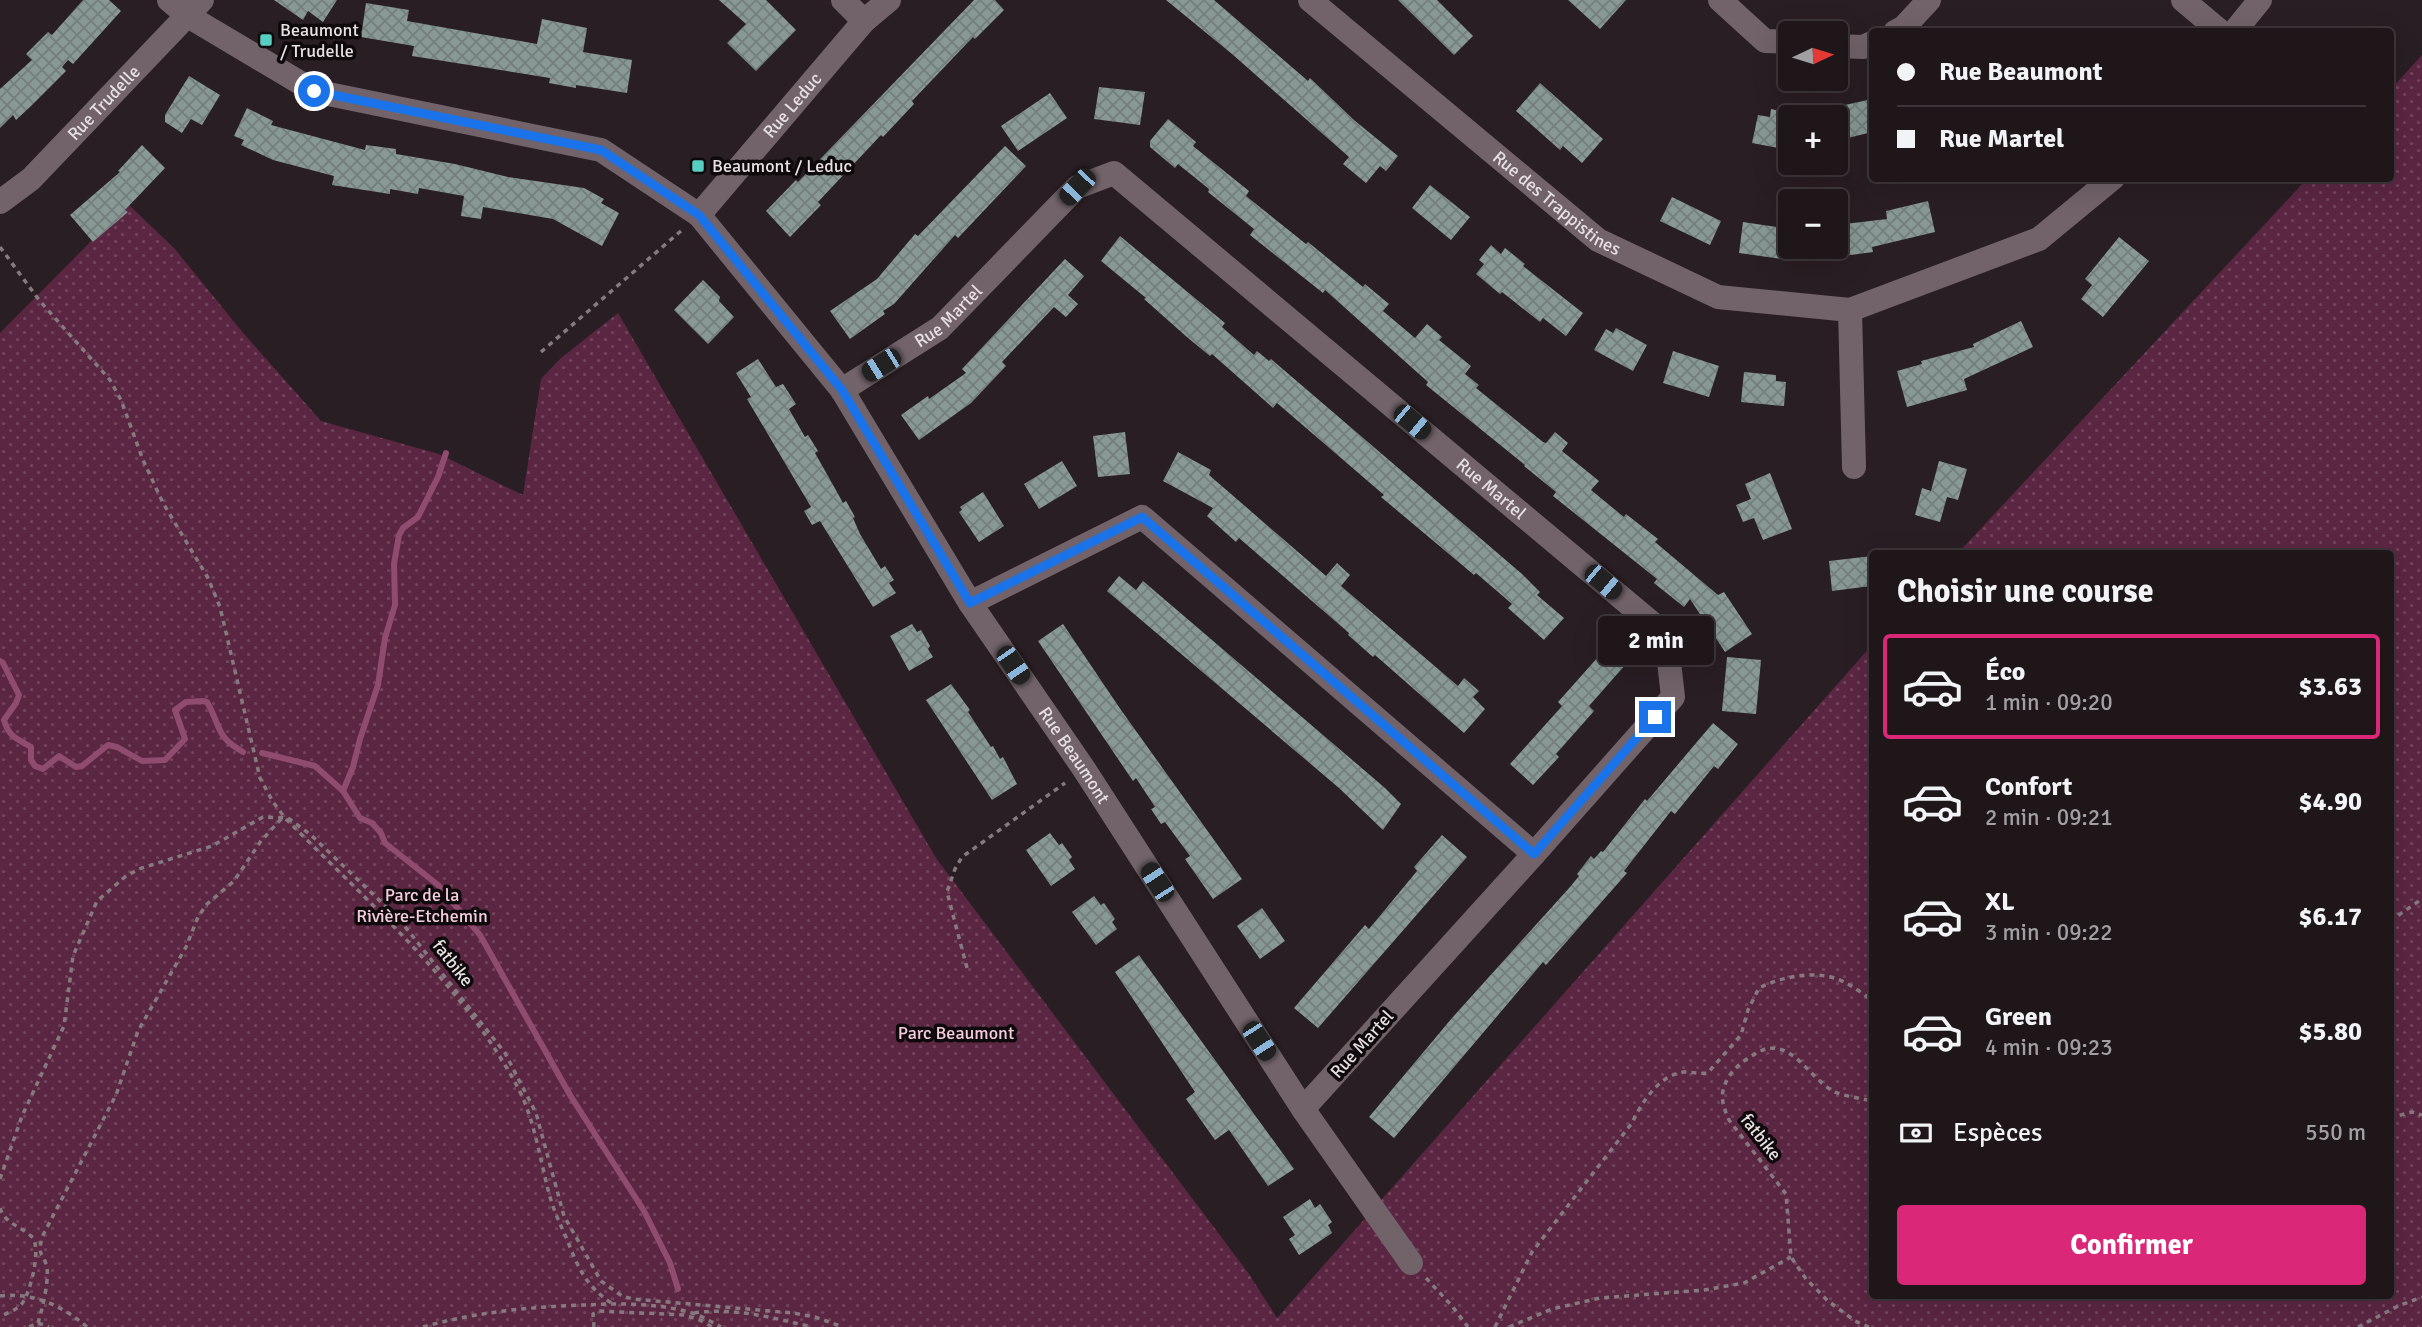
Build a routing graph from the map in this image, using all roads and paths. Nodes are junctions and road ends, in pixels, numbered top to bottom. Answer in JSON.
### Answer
{"nodes":[{"id":1,"x":169,"y":0,"type":"edge"},
{"id":2,"x":843,"y":0,"type":"edge"},
{"id":3,"x":889,"y":0,"type":"edge"},
{"id":4,"x":1310,"y":0,"type":"edge"},
{"id":5,"x":1720,"y":0,"type":"edge"},
{"id":6,"x":1929,"y":0,"type":"edge"},
{"id":7,"x":2183,"y":0,"type":"edge"},
{"id":8,"x":2260,"y":0,"type":"edge"},
{"id":9,"x":195,"y":8,"type":"edge"},
{"id":10,"x":864,"y":21,"type":"junction"},
{"id":11,"x":1902,"y":28,"type":"edge"},
{"id":12,"x":2216,"y":28,"type":"edge"},
{"id":13,"x":2237,"y":28,"type":"edge"},
{"id":14,"x":1778,"y":42,"type":"edge"},
{"id":15,"x":1869,"y":44,"type":"edge"},
{"id":16,"x":1848,"y":46,"type":"edge"},
{"id":17,"x":2108,"y":182,"type":"edge"},
{"id":18,"x":0,"y":202,"type":"edge"},
{"id":19,"x":699,"y":215,"type":"junction"},
{"id":20,"x":0,"y":247,"type":"edge"},
{"id":21,"x":1850,"y":310,"type":"junction"},
{"id":22,"x":541,"y":352,"type":"dead end"},
{"id":23,"x":842,"y":390,"type":"junction"},
{"id":24,"x":1854,"y":467,"type":"dead end"},
{"id":25,"x":970,"y":603,"type":"junction"},
{"id":26,"x":1084,"y":769,"type":"junction"},
{"id":27,"x":284,"y":818,"type":"junction"},
{"id":28,"x":1534,"y":854,"type":"junction"},
{"id":29,"x":2422,"y":899,"type":"edge"},
{"id":30,"x":2394,"y":918,"type":"edge"},
{"id":31,"x":967,"y":968,"type":"dead end"},
{"id":32,"x":1869,"y":998,"type":"edge"},
{"id":33,"x":1869,"y":1100,"type":"edge"},
{"id":34,"x":1303,"y":1109,"type":"junction"},
{"id":35,"x":2422,"y":1115,"type":"edge"},
{"id":36,"x":2394,"y":1117,"type":"edge"},
{"id":37,"x":0,"y":1179,"type":"edge"},
{"id":38,"x":0,"y":1208,"type":"edge"},
{"id":39,"x":1791,"y":1258,"type":"junction"},
{"id":40,"x":1411,"y":1263,"type":"joint"},
{"id":41,"x":0,"y":1296,"type":"edge"},
{"id":42,"x":26,"y":1296,"type":"junction"},
{"id":43,"x":2422,"y":1297,"type":"edge"},
{"id":44,"x":43,"y":1300,"type":"junction"},
{"id":45,"x":613,"y":1304,"type":"junction"},
{"id":46,"x":693,"y":1313,"type":"junction"},
{"id":47,"x":0,"y":1317,"type":"edge"},
{"id":48,"x":38,"y":1323,"type":"junction"},
{"id":49,"x":29,"y":1327,"type":"edge"},
{"id":50,"x":49,"y":1327,"type":"edge"},
{"id":51,"x":87,"y":1327,"type":"edge"},
{"id":52,"x":423,"y":1327,"type":"edge"},
{"id":53,"x":594,"y":1327,"type":"edge"},
{"id":54,"x":712,"y":1327,"type":"edge"},
{"id":55,"x":722,"y":1327,"type":"edge"},
{"id":56,"x":813,"y":1327,"type":"edge"},
{"id":57,"x":843,"y":1327,"type":"edge"},
{"id":58,"x":1468,"y":1327,"type":"edge"},
{"id":59,"x":1495,"y":1327,"type":"edge"},
{"id":60,"x":1509,"y":1327,"type":"edge"},
{"id":61,"x":1868,"y":1327,"type":"edge"},
{"id":62,"x":2358,"y":1327,"type":"edge"}],
"edges":[{"from":1,"to":9,"type":"street","name":"Rue Beaumont"},
{"from":2,"to":10,"type":"street"},
{"from":3,"to":10,"type":"street","name":"Rue Leduc"},
{"from":4,"to":21,"type":"street","name":"Rue des Trappistines"},
{"from":5,"to":14,"type":"street"},
{"from":6,"to":11,"type":"street"},
{"from":7,"to":12,"type":"street"},
{"from":8,"to":13,"type":"street"},
{"from":9,"to":18,"type":"street","name":"Rue Trudelle"},
{"from":9,"to":19,"type":"street","name":"Rue Beaumont"},
{"from":10,"to":19,"type":"street","name":"Rue Leduc"},
{"from":15,"to":16,"type":"street"},
{"from":17,"to":21,"type":"street","name":"Rue des Trappistines"},
{"from":19,"to":22,"type":"path"},
{"from":19,"to":23,"type":"street","name":"Rue Beaumont"},
{"from":20,"to":27,"type":"path"},
{"from":21,"to":24,"type":"street"},
{"from":23,"to":25,"type":"street","name":"Rue Beaumont"},
{"from":23,"to":28,"type":"street","name":"Rue Martel"},
{"from":25,"to":26,"type":"street","name":"Rue Beaumont"},
{"from":25,"to":28,"type":"street"},
{"from":26,"to":31,"type":"path"},
{"from":26,"to":34,"type":"street","name":"Rue Beaumont"},
{"from":27,"to":37,"type":"path"},
{"from":27,"to":44,"type":"path"},
{"from":27,"to":45,"type":"path"},
{"from":27,"to":57,"type":"path","name":"fatbike"},
{"from":28,"to":34,"type":"street","name":"Rue Martel"},
{"from":29,"to":30,"type":"path"},
{"from":32,"to":59,"type":"path"},
{"from":33,"to":39,"type":"path","name":"fatbike"},
{"from":34,"to":40,"type":"street","name":"Rue Beaumont"},
{"from":35,"to":36,"type":"path"},
{"from":38,"to":42,"type":"path"},
{"from":39,"to":60,"type":"path"},
{"from":39,"to":61,"type":"path"},
{"from":40,"to":58,"type":"path"},
{"from":41,"to":42,"type":"path"},
{"from":42,"to":44,"type":"path"},
{"from":42,"to":47,"type":"path"},
{"from":43,"to":62,"type":"path"},
{"from":44,"to":48,"type":"path"},
{"from":44,"to":51,"type":"path"},
{"from":45,"to":46,"type":"path"},
{"from":45,"to":52,"type":"path"},
{"from":46,"to":55,"type":"path"},
{"from":46,"to":56,"type":"path"},
{"from":48,"to":49,"type":"path"},
{"from":48,"to":50,"type":"path"},
{"from":53,"to":54,"type":"path"}]}
